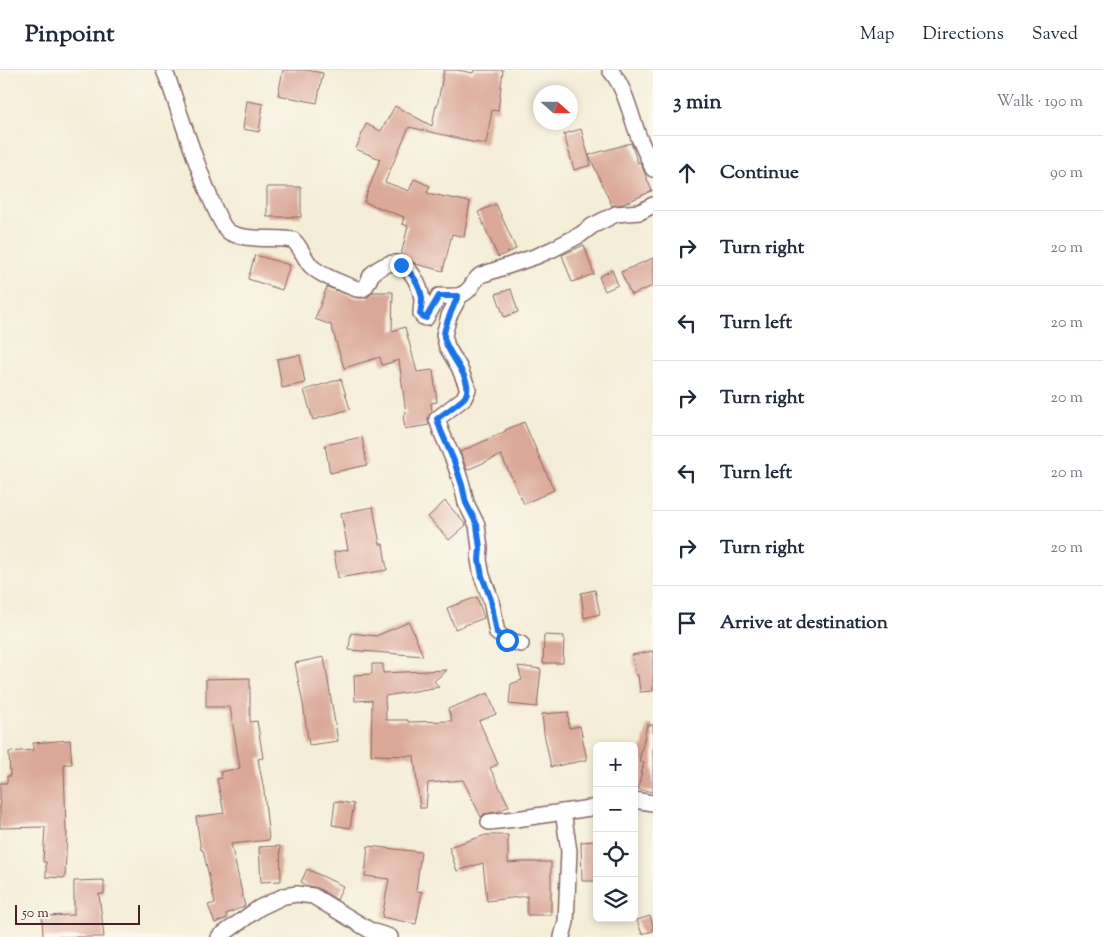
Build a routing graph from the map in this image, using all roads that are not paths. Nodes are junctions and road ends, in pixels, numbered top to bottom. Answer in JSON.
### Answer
{"nodes":[{"id":1,"x":164,"y":70,"type":"edge"},
{"id":2,"x":614,"y":72,"type":"edge"},
{"id":3,"x":653,"y":169,"type":"edge"},
{"id":4,"x":653,"y":205,"type":"edge"},
{"id":5,"x":458,"y":296,"type":"junction"},
{"id":6,"x":521,"y":644,"type":"dead end"},
{"id":7,"x":638,"y":801,"type":"edge"},
{"id":8,"x":653,"y":804,"type":"edge"},
{"id":9,"x":593,"y":808,"type":"edge"},
{"id":10,"x":563,"y":812,"type":"junction"},
{"id":11,"x":489,"y":822,"type":"dead end"},
{"id":12,"x":219,"y":937,"type":"edge"},
{"id":13,"x":390,"y":937,"type":"edge"},
{"id":14,"x":562,"y":937,"type":"edge"}],
"edges":[{"from":1,"to":5,"type":"street"},
{"from":2,"to":3,"type":"street"},
{"from":4,"to":5,"type":"street"},
{"from":5,"to":6,"type":"street"},
{"from":7,"to":8,"type":"street"},
{"from":9,"to":10,"type":"street"},
{"from":10,"to":11,"type":"street"},
{"from":10,"to":14,"type":"street"},
{"from":12,"to":13,"type":"street"}]}
